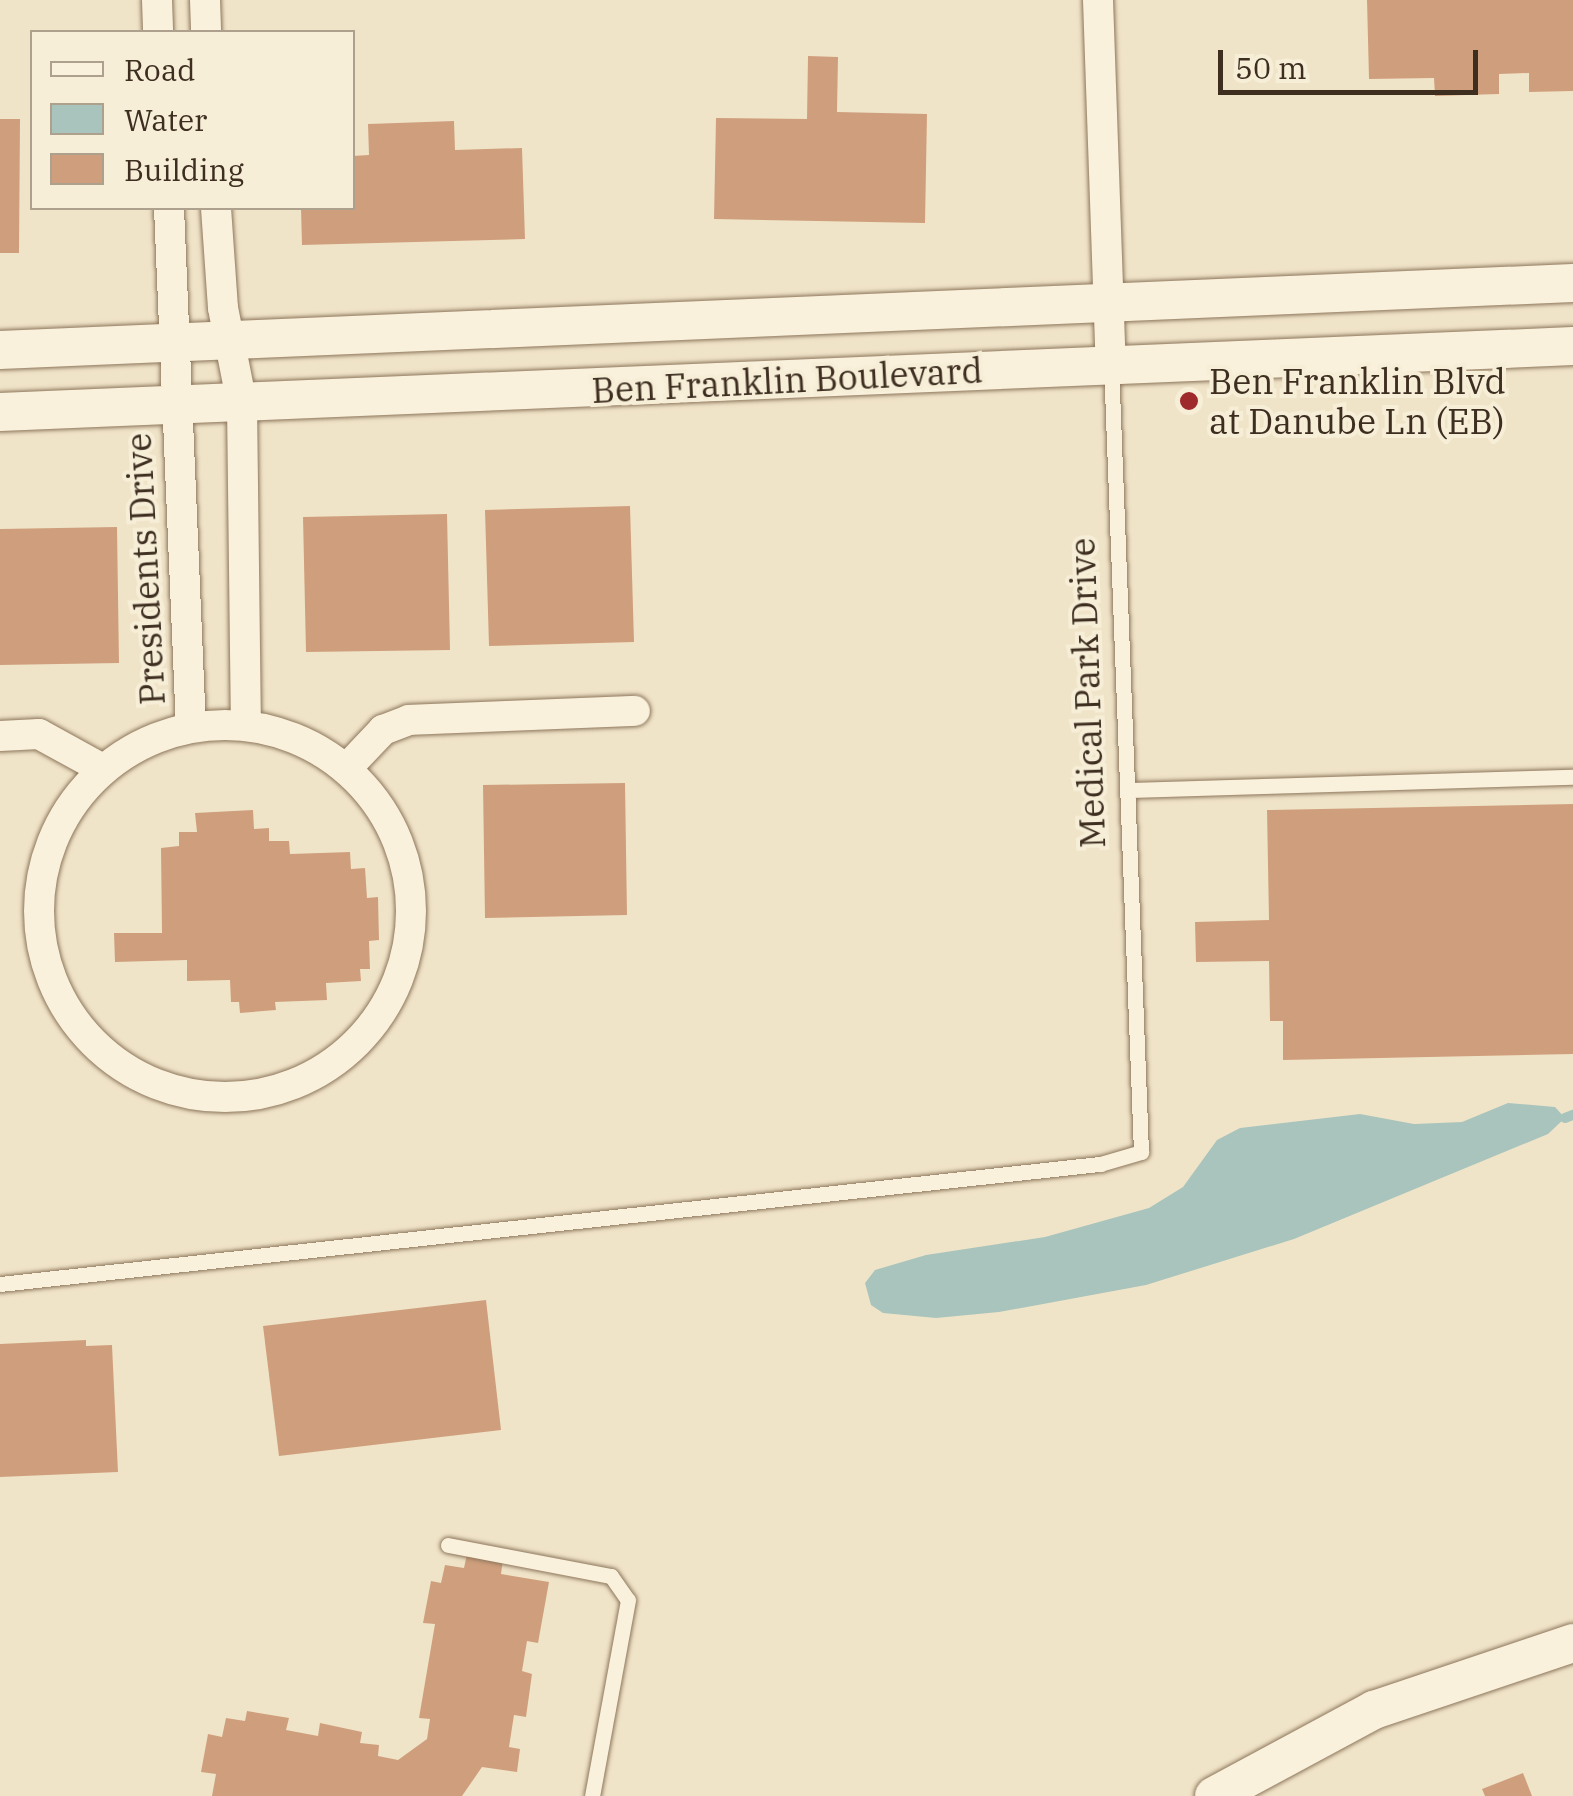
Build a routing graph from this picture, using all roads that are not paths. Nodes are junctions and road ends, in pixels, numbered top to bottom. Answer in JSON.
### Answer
{"nodes":[{"id":1,"x":157,"y":0,"type":"edge"},
{"id":2,"x":205,"y":0,"type":"edge"},
{"id":3,"x":1098,"y":0,"type":"edge"},
{"id":4,"x":158,"y":30,"type":"edge"},
{"id":5,"x":206,"y":30,"type":"edge"},
{"id":6,"x":169,"y":210,"type":"edge"},
{"id":7,"x":216,"y":210,"type":"edge"},
{"id":8,"x":1573,"y":283,"type":"edge"},
{"id":9,"x":1108,"y":302,"type":"junction"},
{"id":10,"x":231,"y":340,"type":"junction"},
{"id":11,"x":174,"y":342,"type":"junction"},
{"id":12,"x":1573,"y":346,"type":"edge"},
{"id":13,"x":0,"y":350,"type":"edge"},
{"id":14,"x":1111,"y":365,"type":"junction"},
{"id":15,"x":242,"y":404,"type":"junction"},
{"id":16,"x":174,"y":406,"type":"junction"},
{"id":17,"x":0,"y":412,"type":"edge"},
{"id":18,"x":635,"y":711,"type":"dead end"},
{"id":19,"x":246,"y":726,"type":"junction"},
{"id":20,"x":192,"y":728,"type":"junction"},
{"id":21,"x":0,"y":736,"type":"edge"},
{"id":22,"x":103,"y":769,"type":"junction"},
{"id":23,"x":346,"y":769,"type":"junction"},
{"id":24,"x":1573,"y":777,"type":"edge"},
{"id":25,"x":1129,"y":790,"type":"junction"},
{"id":26,"x":0,"y":1284,"type":"edge"},
{"id":27,"x":448,"y":1545,"type":"dead end"},
{"id":28,"x":1573,"y":1643,"type":"edge"},
{"id":29,"x":592,"y":1796,"type":"edge"},
{"id":30,"x":1214,"y":1796,"type":"edge"}],
"edges":[{"from":1,"to":4,"type":"street"},
{"from":2,"to":5,"type":"street"},
{"from":3,"to":9,"type":"street","name":"Medical Park Drive"},
{"from":6,"to":11,"type":"street","name":"Presidents Drive"},
{"from":7,"to":10,"type":"street"},
{"from":8,"to":9,"type":"street","name":"Ben Franklin Boulevard"},
{"from":9,"to":10,"type":"street","name":"Ben Franklin Boulevard"},
{"from":9,"to":14,"type":"street","name":"Medical Park Drive"},
{"from":10,"to":11,"type":"street","name":"Ben Franklin Boulevard"},
{"from":10,"to":15,"type":"street"},
{"from":11,"to":13,"type":"street","name":"Ben Franklin Boulevard"},
{"from":11,"to":16,"type":"street","name":"Presidents Drive"},
{"from":12,"to":14,"type":"street","name":"Ben Franklin Boulevard"},
{"from":14,"to":15,"type":"street","name":"Ben Franklin Boulevard"},
{"from":14,"to":25,"type":"lane","name":"Medical Park Drive"},
{"from":15,"to":16,"type":"street","name":"Ben Franklin Boulevard"},
{"from":15,"to":19,"type":"street"},
{"from":16,"to":17,"type":"street","name":"Ben Franklin Boulevard"},
{"from":16,"to":20,"type":"street","name":"Presidents Drive"},
{"from":18,"to":23,"type":"street"},
{"from":19,"to":20,"type":"street","name":"Presidents Drive"},
{"from":19,"to":23,"type":"street","name":"Presidents Drive"},
{"from":20,"to":22,"type":"street","name":"Presidents Drive"},
{"from":21,"to":22,"type":"street"},
{"from":22,"to":23,"type":"street","name":"Presidents Drive"},
{"from":24,"to":25,"type":"lane"},
{"from":25,"to":26,"type":"lane","name":"Medical Park Drive"},
{"from":27,"to":29,"type":"lane"},
{"from":28,"to":30,"type":"street"}]}
